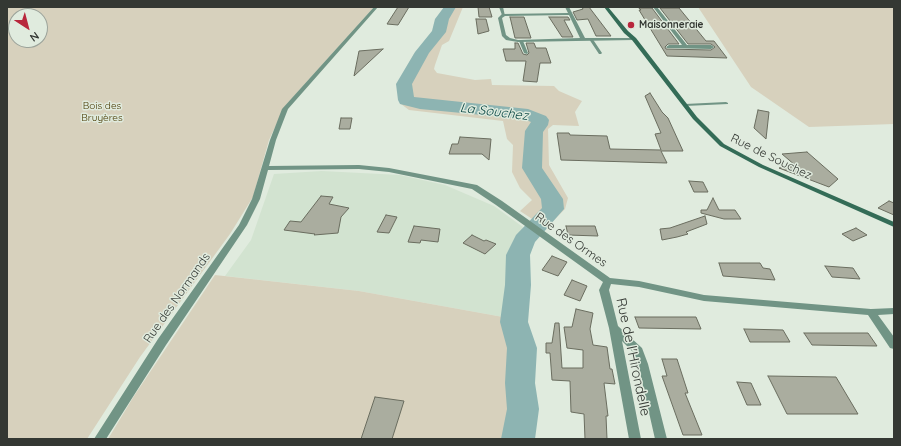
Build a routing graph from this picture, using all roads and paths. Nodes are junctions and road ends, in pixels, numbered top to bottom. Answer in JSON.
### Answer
{"nodes":[{"id":1,"x":376,"y":7,"type":"edge"},
{"id":2,"x":501,"y":7,"type":"edge"},
{"id":3,"x":567,"y":7,"type":"edge"},
{"id":4,"x":606,"y":7,"type":"edge"},
{"id":5,"x":612,"y":7,"type":"edge"},
{"id":6,"x":655,"y":7,"type":"edge"},
{"id":7,"x":570,"y":14,"type":"junction"},
{"id":8,"x":504,"y":15,"type":"junction"},
{"id":9,"x":583,"y":39,"type":"junction"},
{"id":10,"x":591,"y":39,"type":"junction"},
{"id":11,"x":634,"y":39,"type":"junction"},
{"id":12,"x":521,"y":41,"type":"junction"},
{"id":13,"x":669,"y":47,"type":"dead end"},
{"id":14,"x":686,"y":47,"type":"junction"},
{"id":15,"x":710,"y":47,"type":"dead end"},
{"id":16,"x":526,"y":53,"type":"dead end"},
{"id":17,"x":600,"y":53,"type":"dead end"},
{"id":18,"x":726,"y":103,"type":"dead end"},
{"id":19,"x":685,"y":105,"type":"junction"},
{"id":20,"x":266,"y":168,"type":"junction"},
{"id":21,"x":894,"y":225,"type":"edge"},
{"id":22,"x":608,"y":281,"type":"junction"},
{"id":23,"x":894,"y":311,"type":"edge"},
{"id":24,"x":871,"y":312,"type":"junction"},
{"id":25,"x":614,"y":328,"type":"junction"},
{"id":26,"x":894,"y":345,"type":"edge"},
{"id":27,"x":100,"y":439,"type":"edge"},
{"id":28,"x":635,"y":439,"type":"edge"},
{"id":29,"x":661,"y":439,"type":"edge"}],
"edges":[{"from":1,"to":20,"type":"street","name":"Rue des Normands"},
{"from":2,"to":8,"type":"lane"},
{"from":3,"to":7,"type":"street"},
{"from":4,"to":11,"type":"main road","name":"Rue de Souchez"},
{"from":5,"to":11,"type":"main road","name":"Rue de Souchez"},
{"from":6,"to":14,"type":"street"},
{"from":7,"to":8,"type":"street"},
{"from":7,"to":9,"type":"street"},
{"from":8,"to":12,"type":"street"},
{"from":9,"to":10,"type":"street"},
{"from":9,"to":12,"type":"street"},
{"from":10,"to":11,"type":"street"},
{"from":10,"to":17,"type":"lane"},
{"from":11,"to":19,"type":"main road","name":"Rue de Souchez"},
{"from":12,"to":16,"type":"lane"},
{"from":13,"to":14,"type":"street"},
{"from":14,"to":15,"type":"street"},
{"from":18,"to":19,"type":"lane"},
{"from":19,"to":21,"type":"main road","name":"Rue de Souchez"},
{"from":20,"to":22,"type":"street","name":"Rue des Ormes"},
{"from":20,"to":27,"type":"street","name":"Rue des Normands"},
{"from":22,"to":24,"type":"street","name":"Rue des Ormes"},
{"from":22,"to":25,"type":"street","name":"Rue de l'Hirondelle"},
{"from":23,"to":24,"type":"street","name":"Rue des Ormes"},
{"from":24,"to":26,"type":"street"},
{"from":25,"to":28,"type":"street","name":"Rue de l'Hirondelle"},
{"from":25,"to":29,"type":"street"}]}
